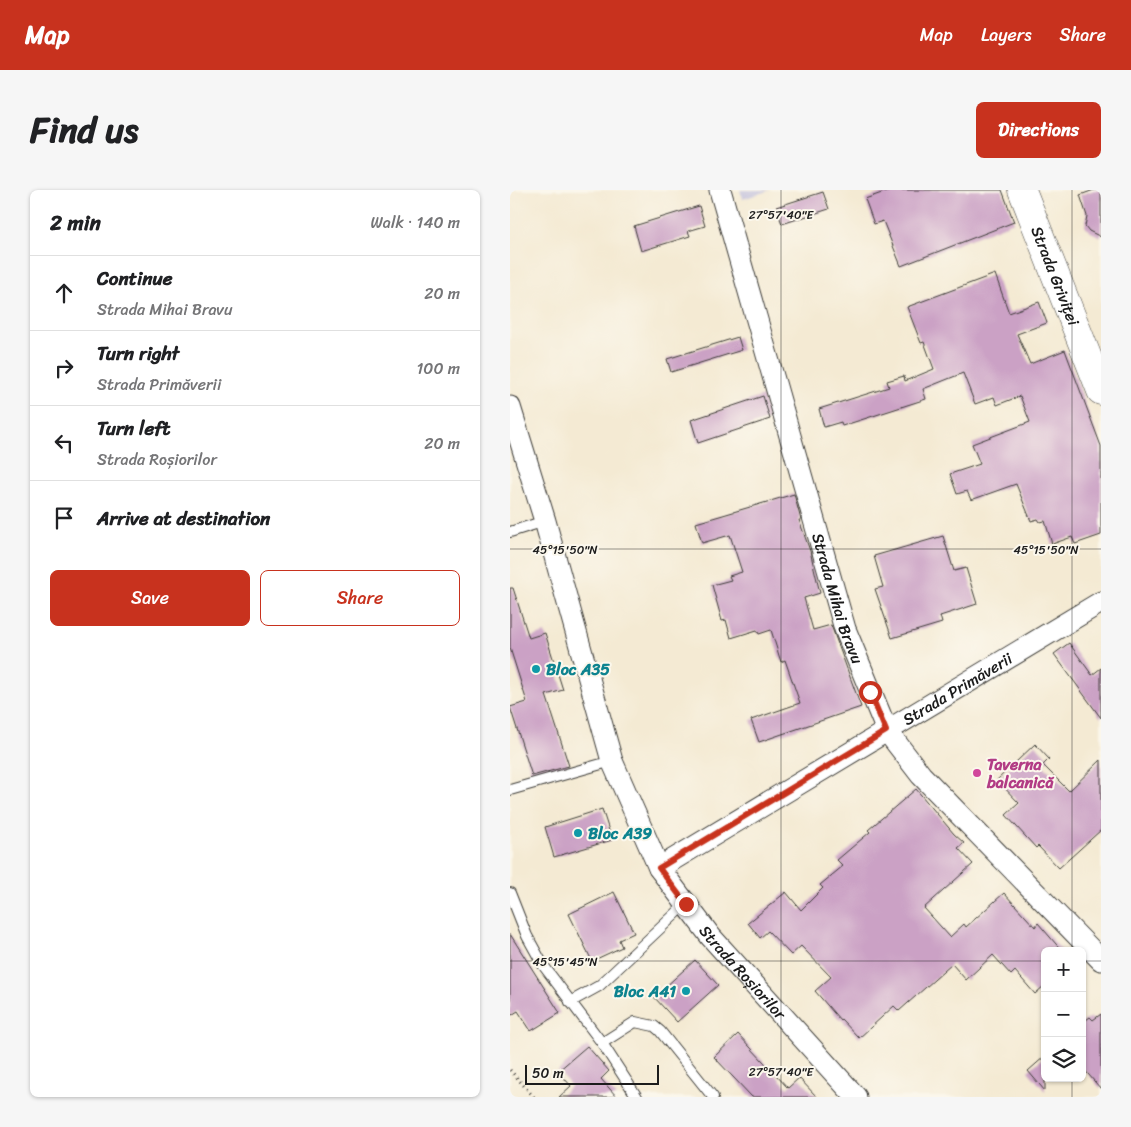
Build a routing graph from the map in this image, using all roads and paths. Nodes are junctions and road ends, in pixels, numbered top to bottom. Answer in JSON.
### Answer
{"nodes":[{"id":1,"x":720,"y":190,"type":"edge"},
{"id":2,"x":1022,"y":190,"type":"edge"},
{"id":3,"x":1101,"y":391,"type":"edge"},
{"id":4,"x":510,"y":407,"type":"edge"},
{"id":5,"x":546,"y":521,"type":"junction"},
{"id":6,"x":510,"y":532,"type":"edge"},
{"id":7,"x":1101,"y":602,"type":"edge"},
{"id":8,"x":886,"y":731,"type":"junction"},
{"id":9,"x":612,"y":761,"type":"junction"},
{"id":10,"x":510,"y":790,"type":"edge"},
{"id":11,"x":659,"y":868,"type":"junction"},
{"id":12,"x":510,"y":893,"type":"edge"},
{"id":13,"x":686,"y":904,"type":"junction"},
{"id":14,"x":1101,"y":960,"type":"edge"},
{"id":15,"x":570,"y":1002,"type":"junction"},
{"id":16,"x":602,"y":1043,"type":"junction"},
{"id":17,"x":510,"y":1070,"type":"edge"},
{"id":18,"x":534,"y":1097,"type":"edge"},
{"id":19,"x":637,"y":1097,"type":"edge"},
{"id":20,"x":713,"y":1097,"type":"edge"},
{"id":21,"x":856,"y":1097,"type":"edge"}],
"edges":[{"from":1,"to":8,"type":"street","name":"Strada Mihai Bravu"},
{"from":2,"to":3,"type":"main road","name":"Strada Griviței"},
{"from":4,"to":5,"type":"street","name":"Strada Roșiorilor"},
{"from":5,"to":6,"type":"lane"},
{"from":5,"to":9,"type":"street","name":"Strada Roșiorilor"},
{"from":7,"to":8,"type":"street","name":"Strada Primăverii"},
{"from":8,"to":11,"type":"street","name":"Strada Primăverii"},
{"from":8,"to":14,"type":"street","name":"Strada Mihai Bravu"},
{"from":9,"to":10,"type":"lane"},
{"from":9,"to":11,"type":"street","name":"Strada Roșiorilor"},
{"from":11,"to":13,"type":"street","name":"Strada Roșiorilor"},
{"from":12,"to":15,"type":"lane"},
{"from":13,"to":15,"type":"lane"},
{"from":13,"to":21,"type":"street","name":"Strada Roșiorilor"},
{"from":15,"to":16,"type":"lane"},
{"from":16,"to":19,"type":"lane"},
{"from":16,"to":20,"type":"lane"},
{"from":17,"to":18,"type":"path"}]}
